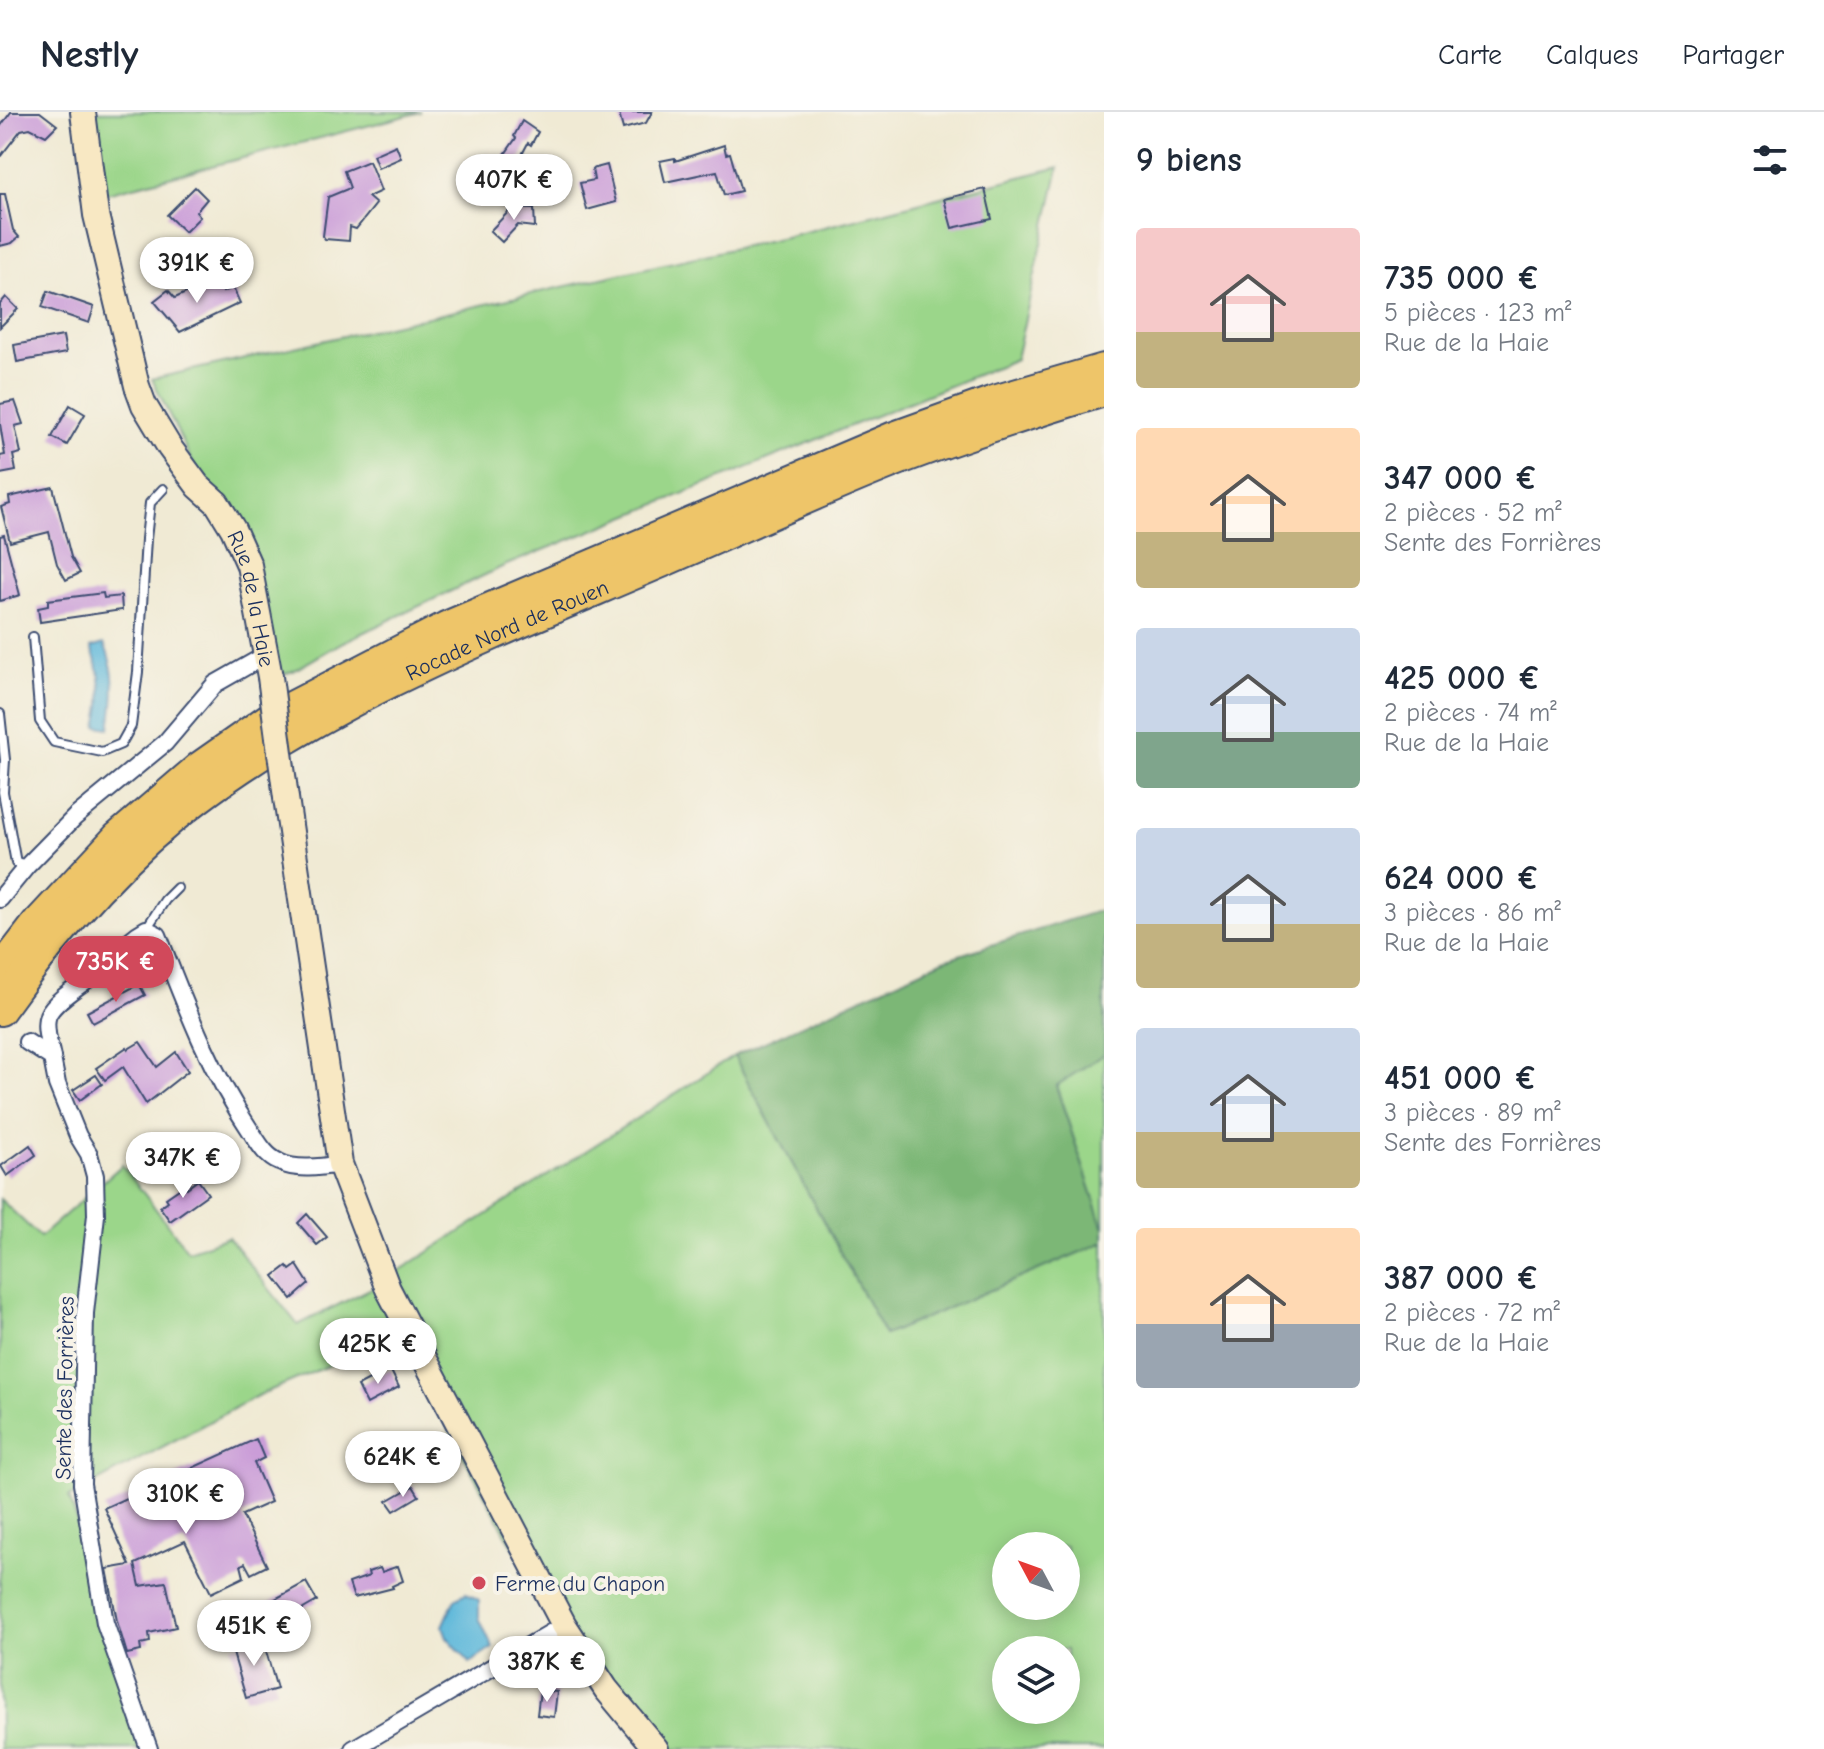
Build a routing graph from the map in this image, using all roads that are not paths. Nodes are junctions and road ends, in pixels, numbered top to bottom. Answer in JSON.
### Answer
{"nodes":[{"id":1,"x":83,"y":112,"type":"edge"},
{"id":2,"x":1104,"y":369,"type":"edge"},
{"id":3,"x":1104,"y":391,"type":"edge"},
{"id":4,"x":163,"y":489,"type":"dead end"},
{"id":5,"x":33,"y":637,"type":"dead end"},
{"id":6,"x":268,"y":666,"type":"junction"},
{"id":7,"x":0,"y":714,"type":"edge"},
{"id":8,"x":27,"y":866,"type":"junction"},
{"id":9,"x":177,"y":888,"type":"dead end"},
{"id":10,"x":0,"y":899,"type":"edge"},
{"id":11,"x":146,"y":929,"type":"junction"},
{"id":12,"x":0,"y":972,"type":"edge"},
{"id":13,"x":0,"y":1010,"type":"edge"},
{"id":14,"x":27,"y":1042,"type":"dead end"},
{"id":15,"x":52,"y":1058,"type":"junction"},
{"id":16,"x":340,"y":1164,"type":"junction"},
{"id":17,"x":564,"y":1625,"type":"junction"},
{"id":18,"x":149,"y":1749,"type":"edge"},
{"id":19,"x":353,"y":1749,"type":"edge"},
{"id":20,"x":656,"y":1749,"type":"edge"}],
"edges":[{"from":1,"to":6,"type":"street","name":"Rue de la Haie"},
{"from":2,"to":12,"type":"highway","name":"Rocade Nord de Rouen"},
{"from":3,"to":13,"type":"highway","name":"Rocade Nord de Rouen"},
{"from":4,"to":5,"type":"lane"},
{"from":6,"to":8,"type":"street"},
{"from":6,"to":16,"type":"street","name":"Rue de la Haie","bridge":true},
{"from":7,"to":8,"type":"lane"},
{"from":8,"to":10,"type":"street"},
{"from":9,"to":11,"type":"lane"},
{"from":11,"to":15,"type":"street"},
{"from":11,"to":16,"type":"street"},
{"from":14,"to":15,"type":"street"},
{"from":15,"to":18,"type":"street","name":"Sente des Forrières"},
{"from":16,"to":17,"type":"street","name":"Rue de la Haie"},
{"from":17,"to":19,"type":"street"},
{"from":17,"to":20,"type":"street","name":"Rue de la Haie"}]}
